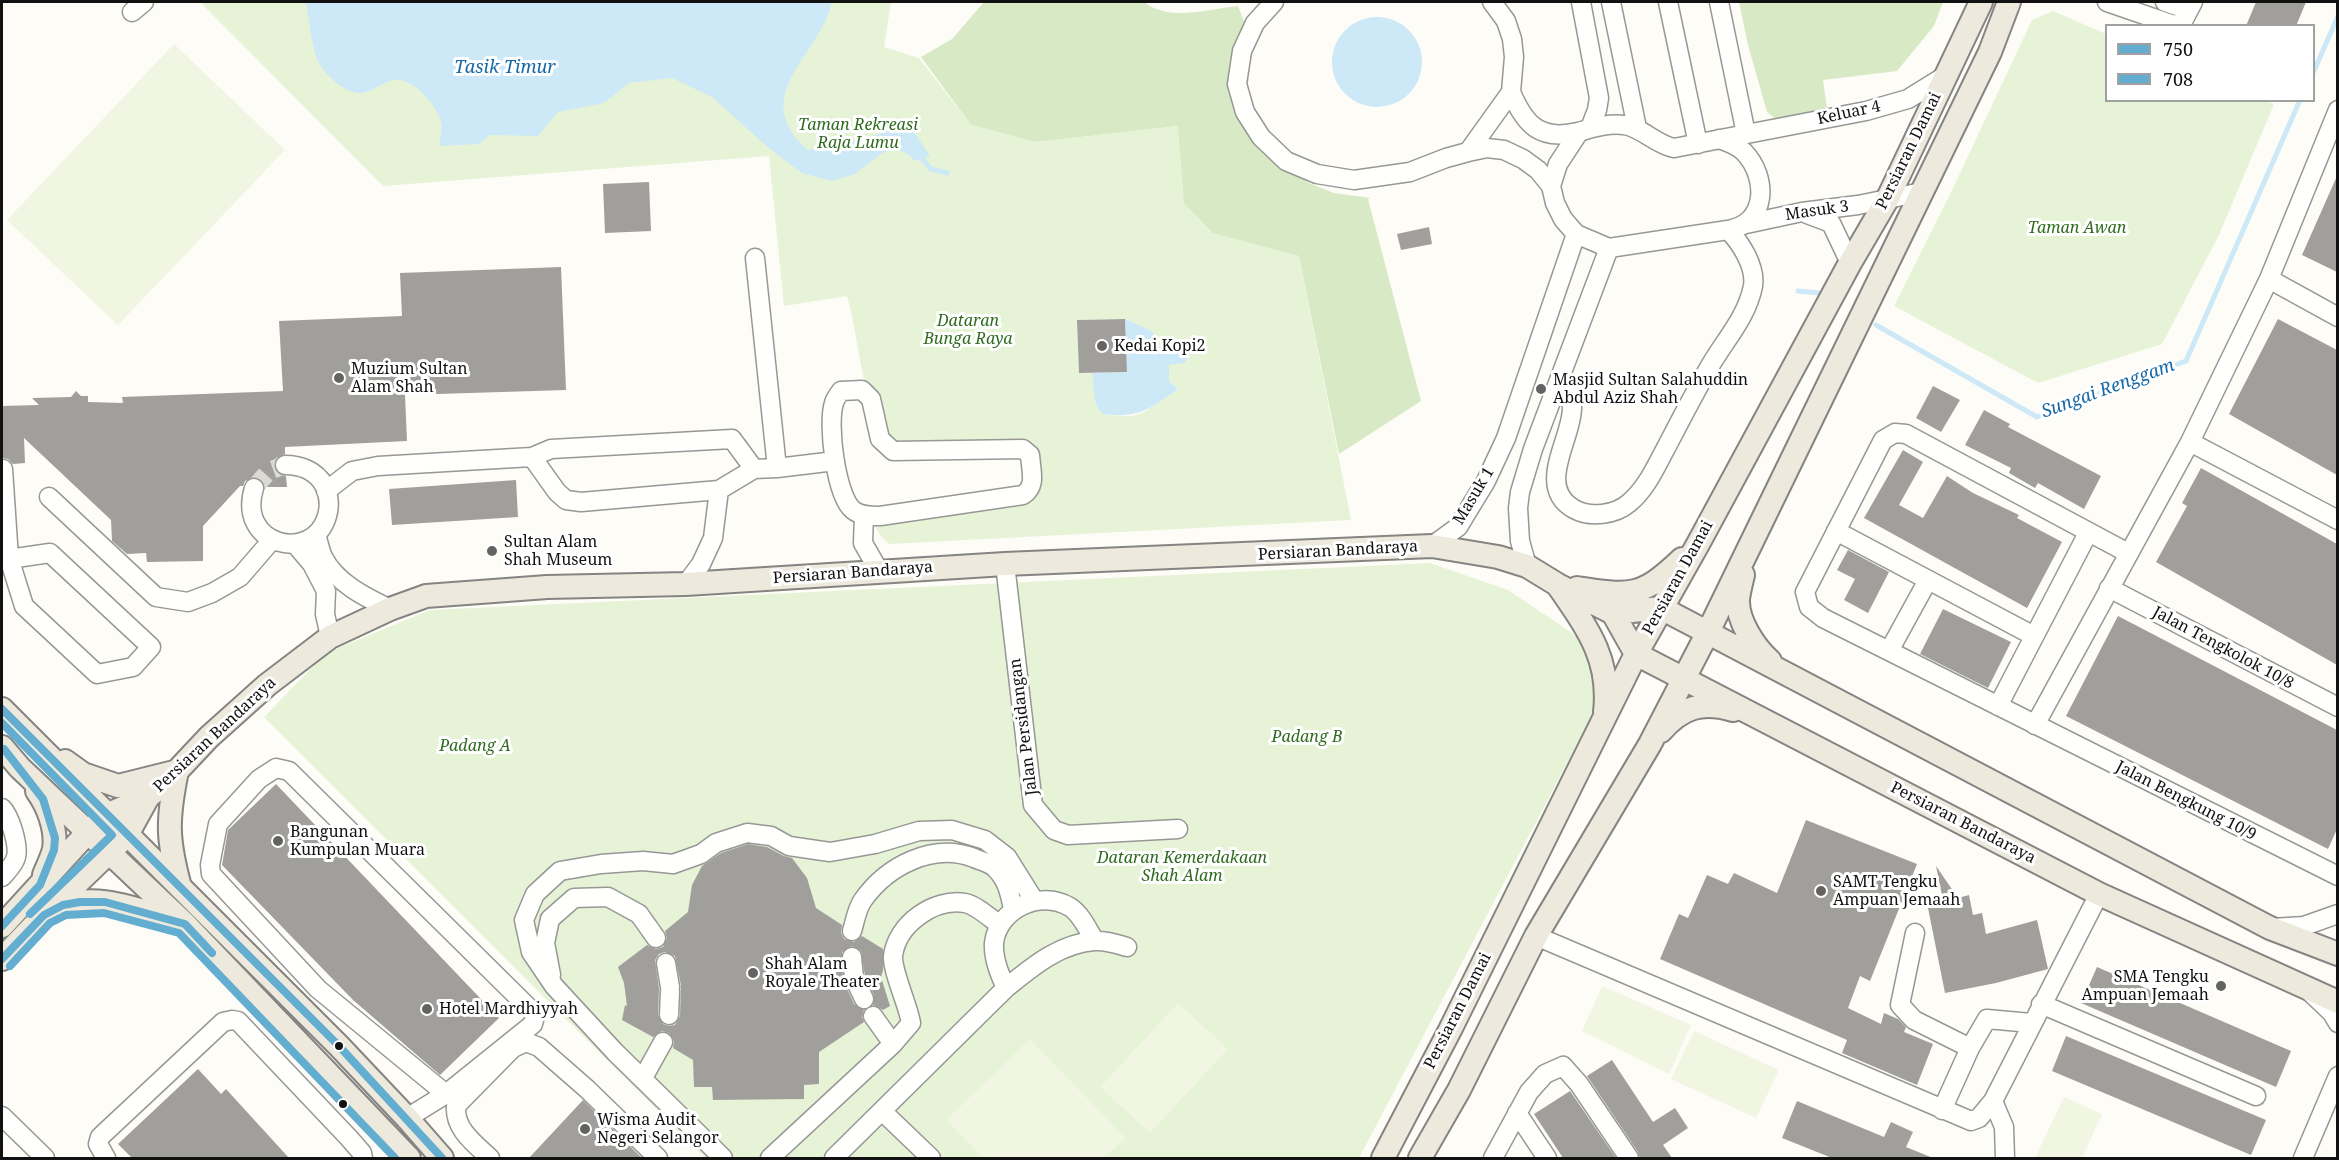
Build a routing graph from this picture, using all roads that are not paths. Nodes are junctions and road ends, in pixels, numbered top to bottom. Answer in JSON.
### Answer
{"nodes":[{"id":1,"x":1274,"y":2,"type":"edge"},
{"id":2,"x":1492,"y":2,"type":"edge"},
{"id":3,"x":1581,"y":2,"type":"edge"},
{"id":4,"x":1611,"y":2,"type":"edge"},
{"id":5,"x":1668,"y":2,"type":"edge"},
{"id":6,"x":1719,"y":2,"type":"edge"},
{"id":7,"x":1981,"y":2,"type":"edge"},
{"id":8,"x":2009,"y":2,"type":"edge"},
{"id":9,"x":2107,"y":2,"type":"edge"},
{"id":10,"x":2165,"y":2,"type":"edge"},
{"id":11,"x":2191,"y":6,"type":"edge"},
{"id":12,"x":2171,"y":24,"type":"edge"},
{"id":13,"x":2182,"y":24,"type":"edge"},
{"id":14,"x":1945,"y":76,"type":"junction"},
{"id":15,"x":1511,"y":92,"type":"junction"},
{"id":16,"x":2337,"y":110,"type":"edge"},
{"id":17,"x":1637,"y":128,"type":"junction"},
{"id":18,"x":1585,"y":130,"type":"junction"},
{"id":19,"x":1746,"y":134,"type":"junction"},
{"id":20,"x":1719,"y":139,"type":"junction"},
{"id":21,"x":1698,"y":144,"type":"junction"},
{"id":22,"x":1468,"y":152,"type":"junction"},
{"id":23,"x":1551,"y":186,"type":"junction"},
{"id":24,"x":1922,"y":192,"type":"junction"},
{"id":25,"x":1888,"y":198,"type":"junction"},
{"id":26,"x":1802,"y":212,"type":"junction"},
{"id":27,"x":1746,"y":224,"type":"junction"},
{"id":28,"x":1728,"y":230,"type":"junction"},
{"id":29,"x":1576,"y":234,"type":"junction"},
{"id":30,"x":1609,"y":248,"type":"junction"},
{"id":31,"x":755,"y":258,"type":"dead end"},
{"id":32,"x":1850,"y":263,"type":"junction"},
{"id":33,"x":2269,"y":279,"type":"junction"},
{"id":34,"x":2337,"y":317,"type":"edge"},
{"id":35,"x":1562,"y":374,"type":"junction"},
{"id":36,"x":2190,"y":442,"type":"junction"},
{"id":37,"x":1533,"y":449,"type":"junction"},
{"id":38,"x":1560,"y":455,"type":"junction"},
{"id":39,"x":532,"y":457,"type":"junction"},
{"id":40,"x":835,"y":461,"type":"junction"},
{"id":41,"x":285,"y":465,"type":"dead end"},
{"id":42,"x":777,"y":468,"type":"junction"},
{"id":43,"x":3,"y":469,"type":"edge"},
{"id":44,"x":754,"y":469,"type":"junction"},
{"id":45,"x":254,"y":488,"type":"tunnel mouth"},
{"id":46,"x":719,"y":490,"type":"junction"},
{"id":47,"x":326,"y":491,"type":"junction"},
{"id":48,"x":49,"y":497,"type":"dead end"},
{"id":49,"x":864,"y":515,"type":"junction"},
{"id":50,"x":2337,"y":520,"type":"edge"},
{"id":51,"x":1836,"y":531,"type":"junction"},
{"id":52,"x":2088,"y":532,"type":"junction"},
{"id":53,"x":316,"y":534,"type":"junction"},
{"id":54,"x":272,"y":540,"type":"junction"},
{"id":55,"x":295,"y":543,"type":"junction"},
{"id":56,"x":1698,"y":544,"type":"junction"},
{"id":57,"x":1432,"y":546,"type":"junction"},
{"id":58,"x":1748,"y":550,"type":"junction"},
{"id":59,"x":2128,"y":553,"type":"junction"},
{"id":60,"x":5,"y":559,"type":"edge"},
{"id":61,"x":1005,"y":564,"type":"junction"},
{"id":62,"x":1527,"y":566,"type":"junction"},
{"id":63,"x":879,"y":571,"type":"junction"},
{"id":64,"x":1928,"y":580,"type":"junction"},
{"id":65,"x":686,"y":584,"type":"junction"},
{"id":66,"x":1558,"y":585,"type":"junction"},
{"id":67,"x":2109,"y":588,"type":"junction"},
{"id":68,"x":1661,"y":608,"type":"junction"},
{"id":69,"x":390,"y":609,"type":"junction"},
{"id":70,"x":1613,"y":613,"type":"junction"},
{"id":71,"x":1708,"y":632,"type":"junction"},
{"id":72,"x":2034,"y":636,"type":"junction"},
{"id":73,"x":330,"y":637,"type":"junction"},
{"id":74,"x":1889,"y":651,"type":"junction"},
{"id":75,"x":1636,"y":654,"type":"junction"},
{"id":76,"x":1777,"y":668,"type":"junction"},
{"id":77,"x":1682,"y":677,"type":"junction"},
{"id":78,"x":1998,"y":706,"type":"junction"},
{"id":79,"x":2337,"y":707,"type":"edge"},
{"id":80,"x":1604,"y":716,"type":"junction"},
{"id":81,"x":9,"y":717,"type":"edge"},
{"id":82,"x":1757,"y":717,"type":"junction"},
{"id":83,"x":2035,"y":725,"type":"junction"},
{"id":84,"x":1650,"y":744,"type":"junction"},
{"id":85,"x":2,"y":747,"type":"edge"},
{"id":86,"x":20,"y":768,"type":"junction"},
{"id":87,"x":177,"y":771,"type":"junction"},
{"id":88,"x":148,"y":797,"type":"junction"},
{"id":89,"x":2,"y":808,"type":"edge"},
{"id":90,"x":106,"y":815,"type":"junction"},
{"id":91,"x":1178,"y":829,"type":"dead end"},
{"id":92,"x":88,"y":832,"type":"junction"},
{"id":93,"x":127,"y":836,"type":"junction"},
{"id":94,"x":110,"y":852,"type":"junction"},
{"id":95,"x":2337,"y":876,"type":"edge"},
{"id":96,"x":2,"y":877,"type":"edge"},
{"id":97,"x":40,"y":885,"type":"junction"},
{"id":98,"x":180,"y":888,"type":"junction"},
{"id":99,"x":2099,"y":894,"type":"junction"},
{"id":100,"x":1034,"y":900,"type":"junction"},
{"id":101,"x":1014,"y":909,"type":"junction"},
{"id":102,"x":2337,"y":914,"type":"edge"},
{"id":103,"x":44,"y":915,"type":"junction"},
{"id":104,"x":185,"y":924,"type":"junction"},
{"id":105,"x":1000,"y":925,"type":"junction"},
{"id":106,"x":2,"y":926,"type":"edge"},
{"id":107,"x":2270,"y":928,"type":"junction"},
{"id":108,"x":1915,"y":933,"type":"dead end"},
{"id":109,"x":1536,"y":936,"type":"junction"},
{"id":110,"x":1095,"y":941,"type":"junction"},
{"id":111,"x":1127,"y":947,"type":"dead end"},
{"id":112,"x":280,"y":950,"type":"junction"},
{"id":113,"x":2337,"y":954,"type":"edge"},
{"id":114,"x":2,"y":959,"type":"edge"},
{"id":115,"x":258,"y":966,"type":"junction"},
{"id":116,"x":2294,"y":984,"type":"junction"},
{"id":117,"x":554,"y":986,"type":"junction"},
{"id":118,"x":1006,"y":988,"type":"junction"},
{"id":119,"x":318,"y":989,"type":"junction"},
{"id":120,"x":2337,"y":1002,"type":"edge"},
{"id":121,"x":261,"y":1004,"type":"junction"},
{"id":122,"x":2041,"y":1004,"type":"junction"},
{"id":123,"x":299,"y":1006,"type":"junction"},
{"id":124,"x":2031,"y":1023,"type":"junction"},
{"id":125,"x":2337,"y":1023,"type":"edge"},
{"id":126,"x":256,"y":1039,"type":"junction"},
{"id":127,"x":893,"y":1044,"type":"junction"},
{"id":128,"x":1970,"y":1048,"type":"junction"},
{"id":129,"x":2337,"y":1076,"type":"edge"},
{"id":130,"x":643,"y":1078,"type":"junction"},
{"id":131,"x":446,"y":1094,"type":"junction"},
{"id":132,"x":2256,"y":1095,"type":"dead end"},
{"id":133,"x":1993,"y":1101,"type":"junction"},
{"id":134,"x":1942,"y":1110,"type":"junction"},
{"id":135,"x":883,"y":1112,"type":"junction"},
{"id":136,"x":1517,"y":1113,"type":"junction"},
{"id":137,"x":2,"y":1116,"type":"edge"},
{"id":138,"x":407,"y":1118,"type":"junction"},
{"id":139,"x":370,"y":1119,"type":"junction"},
{"id":140,"x":349,"y":1138,"type":"junction"},
{"id":141,"x":45,"y":1158,"type":"edge"},
{"id":142,"x":106,"y":1158,"type":"edge"},
{"id":143,"x":363,"y":1158,"type":"edge"},
{"id":144,"x":406,"y":1158,"type":"edge"},
{"id":145,"x":442,"y":1158,"type":"edge"},
{"id":146,"x":490,"y":1158,"type":"edge"},
{"id":147,"x":657,"y":1158,"type":"edge"},
{"id":148,"x":723,"y":1158,"type":"edge"},
{"id":149,"x":770,"y":1158,"type":"edge"},
{"id":150,"x":834,"y":1158,"type":"edge"},
{"id":151,"x":931,"y":1158,"type":"edge"},
{"id":152,"x":1383,"y":1158,"type":"edge"},
{"id":153,"x":1420,"y":1158,"type":"edge"},
{"id":154,"x":1493,"y":1158,"type":"edge"},
{"id":155,"x":1547,"y":1158,"type":"edge"},
{"id":156,"x":1629,"y":1158,"type":"edge"},
{"id":157,"x":2005,"y":1158,"type":"edge"},
{"id":158,"x":2303,"y":1158,"type":"edge"}],
"edges":[{"from":1,"to":22,"type":"street"},
{"from":2,"to":15,"type":"street"},
{"from":3,"to":18,"type":"street"},
{"from":4,"to":17,"type":"street"},
{"from":5,"to":21,"type":"street"},
{"from":6,"to":19,"type":"street"},
{"from":7,"to":14,"type":"main road","name":"Persiaran Damai"},
{"from":8,"to":24,"type":"main road","name":"Persiaran Damai"},
{"from":9,"to":12,"type":"street"},
{"from":10,"to":11,"type":"street"},
{"from":11,"to":13,"type":"street"},
{"from":14,"to":19,"type":"street","name":"Keluar 4"},
{"from":14,"to":25,"type":"main road","name":"Persiaran Damai"},
{"from":15,"to":18,"type":"street"},
{"from":15,"to":22,"type":"street"},
{"from":16,"to":33,"type":"street"},
{"from":17,"to":18,"type":"street"},
{"from":17,"to":21,"type":"street","name":"Keluar 4"},
{"from":18,"to":23,"type":"street"},
{"from":19,"to":20,"type":"street","name":"Keluar 4"},
{"from":20,"to":21,"type":"street","name":"Keluar 4"},
{"from":20,"to":27,"type":"street"},
{"from":22,"to":23,"type":"street"},
{"from":23,"to":29,"type":"street"},
{"from":24,"to":25,"type":"street","name":"Masuk 3"},
{"from":24,"to":58,"type":"main road","name":"Persiaran Damai"},
{"from":25,"to":26,"type":"street","name":"Masuk 3"},
{"from":25,"to":32,"type":"main road","name":"Persiaran Damai"},
{"from":26,"to":27,"type":"street","name":"Masuk 3"},
{"from":26,"to":32,"type":"street"},
{"from":27,"to":28,"type":"street","name":"Masuk 3"},
{"from":28,"to":30,"type":"street","name":"Masuk 3"},
{"from":28,"to":38,"type":"street"},
{"from":29,"to":30,"type":"street"},
{"from":29,"to":57,"type":"street","name":"Masuk 1"},
{"from":30,"to":35,"type":"street"},
{"from":31,"to":42,"type":"street"},
{"from":32,"to":56,"type":"main road","name":"Persiaran Damai"},
{"from":33,"to":34,"type":"street"},
{"from":33,"to":36,"type":"street"},
{"from":35,"to":37,"type":"street"},
{"from":35,"to":38,"type":"street"},
{"from":36,"to":50,"type":"street"},
{"from":36,"to":59,"type":"street"},
{"from":37,"to":38,"type":"street"},
{"from":37,"to":62,"type":"street"},
{"from":39,"to":44,"type":"street"},
{"from":39,"to":46,"type":"street"},
{"from":39,"to":47,"type":"street"},
{"from":40,"to":42,"type":"street"},
{"from":40,"to":49,"type":"street"},
{"from":40,"to":49,"type":"street"},
{"from":41,"to":47,"type":"street"},
{"from":42,"to":44,"type":"street"},
{"from":43,"to":60,"type":"street"},
{"from":44,"to":46,"type":"street"},
{"from":45,"to":54,"type":"street"},
{"from":46,"to":65,"type":"street"},
{"from":47,"to":53,"type":"street"},
{"from":48,"to":54,"type":"street"},
{"from":49,"to":63,"type":"street"},
{"from":51,"to":52,"type":"street","name":"Jalan Bengkung 10/9"},
{"from":51,"to":64,"type":"street"},
{"from":51,"to":74,"type":"street","name":"Jalan Bengkung 10/9"},
{"from":52,"to":59,"type":"street"},
{"from":52,"to":72,"type":"street"},
{"from":53,"to":55,"type":"street"},
{"from":53,"to":69,"type":"street"},
{"from":54,"to":55,"type":"street"},
{"from":55,"to":73,"type":"street"},
{"from":56,"to":66,"type":"main road"},
{"from":56,"to":68,"type":"main road","name":"Persiaran Damai"},
{"from":57,"to":61,"type":"main road","name":"Persiaran Bandaraya"},
{"from":57,"to":62,"type":"main road","name":"Persiaran Bandaraya"},
{"from":58,"to":71,"type":"main road","name":"Persiaran Damai"},
{"from":58,"to":76,"type":"main road"},
{"from":59,"to":67,"type":"street"},
{"from":60,"to":60,"type":"street"},
{"from":61,"to":63,"type":"main road","name":"Persiaran Bandaraya"},
{"from":61,"to":91,"type":"street","name":"Jalan Persidangan"},
{"from":62,"to":66,"type":"main road","name":"Persiaran Bandaraya"},
{"from":63,"to":65,"type":"main road","name":"Persiaran Bandaraya"},
{"from":64,"to":72,"type":"street"},
{"from":64,"to":74,"type":"street"},
{"from":65,"to":69,"type":"main road","name":"Persiaran Bandaraya"},
{"from":66,"to":70,"type":"main road","name":"Persiaran Bandaraya"},
{"from":66,"to":80,"type":"main road"},
{"from":67,"to":79,"type":"street","name":"Jalan Tengkolok 10/8"},
{"from":67,"to":83,"type":"street"},
{"from":68,"to":70,"type":"main road"},
{"from":68,"to":71,"type":"main road"},
{"from":68,"to":75,"type":"main road","name":"Persiaran Damai"},
{"from":69,"to":73,"type":"main road","name":"Persiaran Bandaraya"},
{"from":70,"to":75,"type":"main road"},
{"from":71,"to":76,"type":"main road"},
{"from":71,"to":77,"type":"main road","name":"Persiaran Damai"},
{"from":72,"to":78,"type":"street"},
{"from":73,"to":87,"type":"main road","name":"Persiaran Bandaraya"},
{"from":74,"to":78,"type":"street","name":"Jalan Bengkung 10/9"},
{"from":75,"to":77,"type":"main road","name":"Persiaran Bandaraya"},
{"from":75,"to":80,"type":"main road","name":"Persiaran Damai"},
{"from":76,"to":107,"type":"main road"},
{"from":77,"to":82,"type":"main road","name":"Persiaran Bandaraya"},
{"from":77,"to":84,"type":"main road","name":"Persiaran Damai"},
{"from":78,"to":83,"type":"street","name":"Jalan Bengkung 10/9"},
{"from":80,"to":152,"type":"main road","name":"Persiaran Damai"},
{"from":81,"to":87,"type":"main road"},
{"from":81,"to":90,"type":"main road"},
{"from":82,"to":84,"type":"main road"},
{"from":82,"to":99,"type":"main road","name":"Persiaran Bandaraya"},
{"from":83,"to":95,"type":"street","name":"Jalan Bengkung 10/9"},
{"from":84,"to":109,"type":"main road","name":"Persiaran Damai"},
{"from":85,"to":86,"type":"main road"},
{"from":86,"to":92,"type":"main road"},
{"from":86,"to":97,"type":"main road"},
{"from":87,"to":88,"type":"main road","name":"Persiaran Bandaraya"},
{"from":87,"to":98,"type":"main road"},
{"from":88,"to":90,"type":"main road","name":"Persiaran Bandaraya"},
{"from":88,"to":93,"type":"main road","name":"Persiaran Bandaraya"},
{"from":89,"to":96,"type":"street"},
{"from":90,"to":92,"type":"main road","name":"Persiaran Bandaraya"},
{"from":90,"to":93,"type":"main road"},
{"from":92,"to":94,"type":"main road"},
{"from":92,"to":97,"type":"main road","name":"Persiaran Bandaraya"},
{"from":93,"to":94,"type":"main road","name":"Persiaran Bandaraya"},
{"from":93,"to":98,"type":"main road"},
{"from":94,"to":103,"type":"main road","name":"Persiaran Bandaraya"},
{"from":94,"to":104,"type":"main road"},
{"from":97,"to":106,"type":"main road","name":"Persiaran Bandaraya"},
{"from":98,"to":115,"type":"main road"},
{"from":99,"to":116,"type":"main road","name":"Persiaran Bandaraya"},
{"from":99,"to":122,"type":"street"},
{"from":100,"to":101,"type":"street"},
{"from":100,"to":110,"type":"street"},
{"from":100,"to":117,"type":"street"},
{"from":101,"to":105,"type":"street"},
{"from":101,"to":127,"type":"street"},
{"from":102,"to":107,"type":"street"},
{"from":103,"to":104,"type":"main road"},
{"from":103,"to":114,"type":"main road","name":"Persiaran Bandaraya"},
{"from":104,"to":121,"type":"main road"},
{"from":105,"to":118,"type":"street"},
{"from":105,"to":127,"type":"street"},
{"from":107,"to":113,"type":"main road"},
{"from":108,"to":128,"type":"street"},
{"from":109,"to":134,"type":"street"},
{"from":109,"to":153,"type":"main road","name":"Persiaran Damai"},
{"from":110,"to":111,"type":"street"},
{"from":110,"to":118,"type":"street"},
{"from":112,"to":115,"type":"street"},
{"from":112,"to":119,"type":"street"},
{"from":112,"to":131,"type":"street"},
{"from":115,"to":123,"type":"main road"},
{"from":116,"to":120,"type":"main road","name":"Persiaran Bandaraya"},
{"from":116,"to":125,"type":"street"},
{"from":117,"to":130,"type":"street"},
{"from":117,"to":130,"type":"street"},
{"from":118,"to":135,"type":"street"},
{"from":119,"to":123,"type":"street"},
{"from":119,"to":131,"type":"street"},
{"from":121,"to":126,"type":"street"},
{"from":121,"to":139,"type":"main road"},
{"from":122,"to":124,"type":"street"},
{"from":122,"to":132,"type":"street"},
{"from":123,"to":138,"type":"main road"},
{"from":124,"to":128,"type":"street"},
{"from":124,"to":133,"type":"street"},
{"from":126,"to":140,"type":"street"},
{"from":126,"to":142,"type":"street"},
{"from":127,"to":149,"type":"street"},
{"from":128,"to":134,"type":"street"},
{"from":129,"to":158,"type":"street"},
{"from":130,"to":148,"type":"street"},
{"from":131,"to":138,"type":"street"},
{"from":133,"to":134,"type":"street"},
{"from":133,"to":157,"type":"street"},
{"from":135,"to":150,"type":"street"},
{"from":135,"to":151,"type":"street"},
{"from":136,"to":154,"type":"street"},
{"from":136,"to":155,"type":"street"},
{"from":136,"to":156,"type":"street"},
{"from":137,"to":141,"type":"street"},
{"from":138,"to":145,"type":"main road"},
{"from":139,"to":140,"type":"street"},
{"from":139,"to":144,"type":"main road"},
{"from":140,"to":143,"type":"street"},
{"from":146,"to":147,"type":"street"}]}
